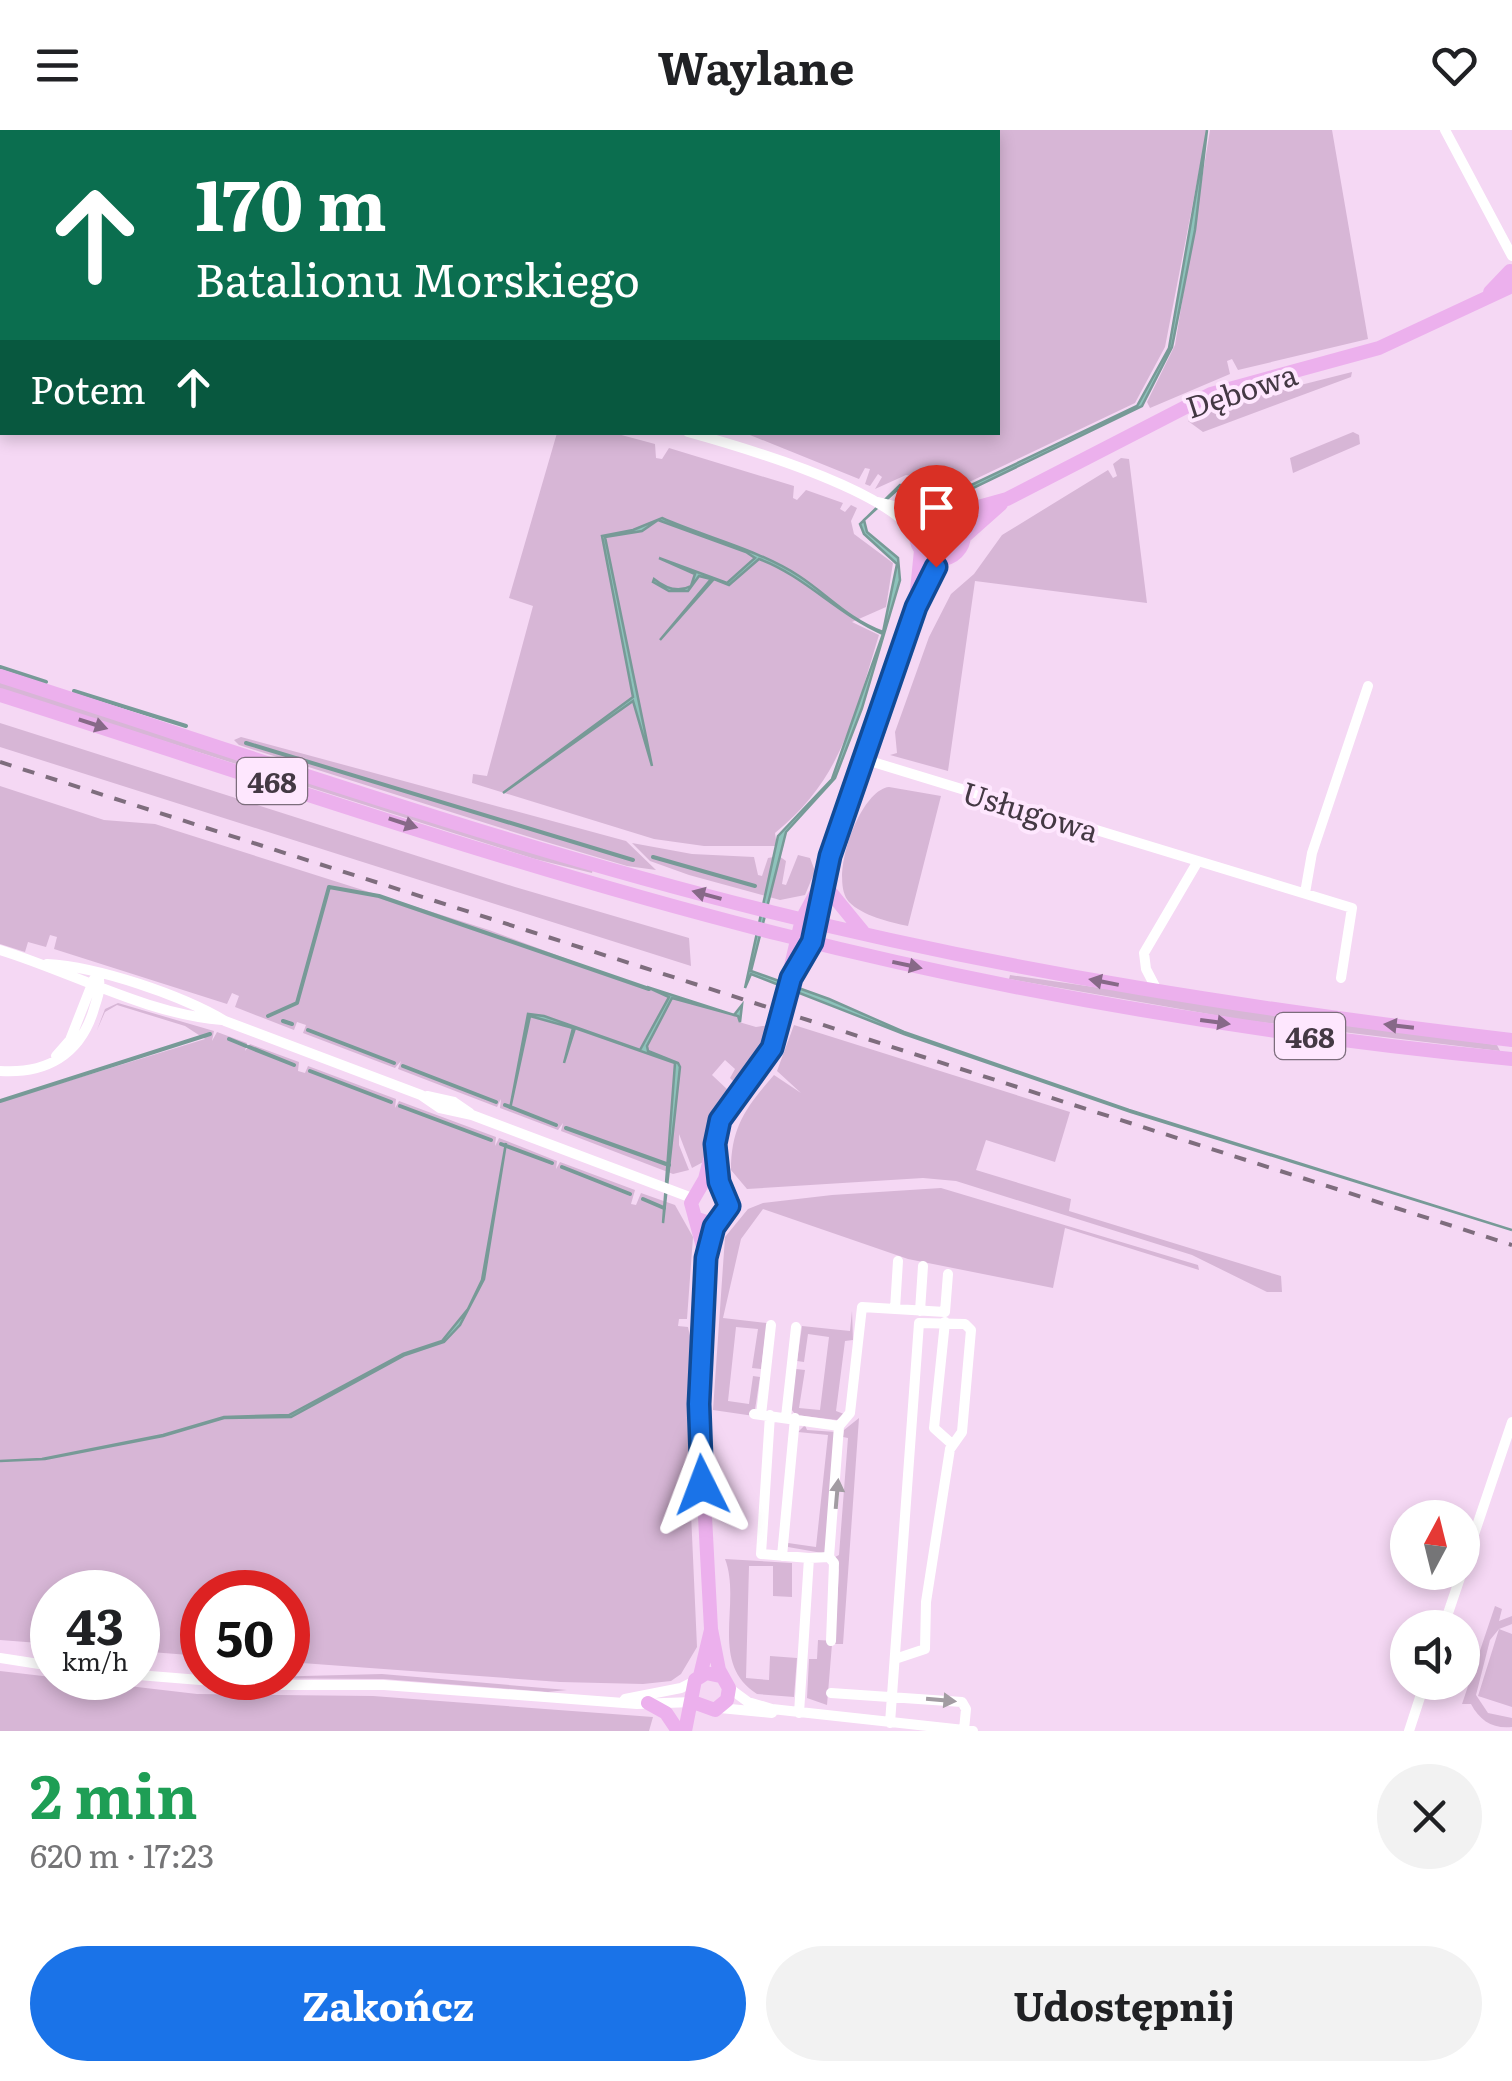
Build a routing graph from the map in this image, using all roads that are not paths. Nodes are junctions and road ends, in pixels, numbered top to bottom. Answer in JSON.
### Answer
{"nodes":[{"id":1,"x":1445,"y":130,"type":"edge"},
{"id":2,"x":1497,"y":222,"type":"junction"},
{"id":3,"x":1512,"y":236,"type":"edge"},
{"id":4,"x":1512,"y":270,"type":"edge"},
{"id":5,"x":698,"y":435,"type":"edge"},
{"id":6,"x":1007,"y":499,"type":"junction"},
{"id":7,"x":872,"y":500,"type":"junction"},
{"id":8,"x":926,"y":514,"type":"junction"},
{"id":9,"x":953,"y":514,"type":"junction"},
{"id":10,"x":964,"y":536,"type":"junction"},
{"id":11,"x":919,"y":543,"type":"junction"},
{"id":12,"x":945,"y":558,"type":"junction"},
{"id":13,"x":916,"y":607,"type":"junction"},
{"id":14,"x":0,"y":676,"type":"edge"},
{"id":15,"x":1368,"y":686,"type":"dead end"},
{"id":16,"x":0,"y":694,"type":"edge"},
{"id":17,"x":864,"y":760,"type":"junction"},
{"id":18,"x":1198,"y":861,"type":"junction"},
{"id":19,"x":822,"y":882,"type":"junction"},
{"id":20,"x":1305,"y":893,"type":"junction"},
{"id":21,"x":809,"y":921,"type":"junction"},
{"id":22,"x":864,"y":932,"type":"junction"},
{"id":23,"x":776,"y":934,"type":"junction"},
{"id":24,"x":804,"y":940,"type":"junction"},
{"id":25,"x":0,"y":950,"type":"edge"},
{"id":26,"x":793,"y":958,"type":"junction"},
{"id":27,"x":791,"y":978,"type":"junction"},
{"id":28,"x":1341,"y":978,"type":"dead end"},
{"id":29,"x":96,"y":981,"type":"junction"},
{"id":30,"x":1158,"y":992,"type":"junction"},
{"id":31,"x":1512,"y":1040,"type":"edge"},
{"id":32,"x":1507,"y":1059,"type":"edge"},
{"id":33,"x":0,"y":1071,"type":"edge"},
{"id":34,"x":715,"y":1144,"type":"junction"},
{"id":35,"x":724,"y":1192,"type":"junction"},
{"id":36,"x":696,"y":1194,"type":"junction"},
{"id":37,"x":696,"y":1218,"type":"junction"},
{"id":38,"x":717,"y":1223,"type":"junction"},
{"id":39,"x":706,"y":1258,"type":"junction"},
{"id":40,"x":898,"y":1261,"type":"dead end"},
{"id":41,"x":923,"y":1266,"type":"dead end"},
{"id":42,"x":948,"y":1274,"type":"dead end"},
{"id":43,"x":895,"y":1309,"type":"junction"},
{"id":44,"x":920,"y":1310,"type":"junction"},
{"id":45,"x":945,"y":1322,"type":"junction"},
{"id":46,"x":771,"y":1325,"type":"dead end"},
{"id":47,"x":796,"y":1327,"type":"dead end"},
{"id":48,"x":762,"y":1415,"type":"junction"},
{"id":49,"x":790,"y":1418,"type":"junction"},
{"id":50,"x":1512,"y":1422,"type":"edge"},
{"id":51,"x":840,"y":1429,"type":"junction"},
{"id":52,"x":953,"y":1445,"type":"junction"},
{"id":53,"x":1480,"y":1517,"type":"edge"},
{"id":54,"x":782,"y":1556,"type":"junction"},
{"id":55,"x":829,"y":1557,"type":"junction"},
{"id":56,"x":809,"y":1558,"type":"junction"},
{"id":57,"x":711,"y":1629,"type":"junction"},
{"id":58,"x":830,"y":1641,"type":"dead end"},
{"id":59,"x":0,"y":1658,"type":"edge"},
{"id":60,"x":895,"y":1659,"type":"junction"},
{"id":61,"x":30,"y":1663,"type":"edge"},
{"id":62,"x":160,"y":1678,"type":"edge"},
{"id":63,"x":698,"y":1678,"type":"junction"},
{"id":64,"x":724,"y":1682,"type":"junction"},
{"id":65,"x":831,"y":1693,"type":"dead end"},
{"id":66,"x":892,"y":1697,"type":"junction"},
{"id":67,"x":1419,"y":1700,"type":"edge"},
{"id":68,"x":614,"y":1702,"type":"junction"},
{"id":69,"x":693,"y":1702,"type":"junction"},
{"id":70,"x":648,"y":1703,"type":"junction"},
{"id":71,"x":715,"y":1709,"type":"junction"},
{"id":72,"x":794,"y":1713,"type":"junction"},
{"id":73,"x":890,"y":1722,"type":"junction"},
{"id":74,"x":844,"y":1725,"type":"edge"},
{"id":75,"x":968,"y":1730,"type":"edge"},
{"id":76,"x":685,"y":1731,"type":"edge"},
{"id":77,"x":1409,"y":1731,"type":"edge"}],
"edges":[{"from":1,"to":2,"type":"street"},
{"from":2,"to":3,"type":"street"},
{"from":2,"to":4,"type":"street"},
{"from":4,"to":6,"type":"main road","name":"Dębowa"},
{"from":5,"to":7,"type":"street"},
{"from":6,"to":9,"type":"main road","name":"Dębowa"},
{"from":6,"to":10,"type":"main road","name":"Dębowa"},
{"from":7,"to":8,"type":"street"},
{"from":7,"to":11,"type":"street"},
{"from":8,"to":9,"type":"main road"},
{"from":8,"to":11,"type":"main road"},
{"from":9,"to":10,"type":"main road"},
{"from":10,"to":12,"type":"main road"},
{"from":11,"to":12,"type":"main road"},
{"from":11,"to":13,"type":"main road"},
{"from":12,"to":13,"type":"main road"},
{"from":13,"to":17,"type":"main road"},
{"from":21,"to":14,"type":"main road","number":"468","one_way":true},
{"from":15,"to":20,"type":"street"},
{"from":16,"to":23,"type":"main road","number":"468","one_way":true},
{"from":17,"to":18,"type":"street","name":"Usługowa"},
{"from":17,"to":19,"type":"main road"},
{"from":18,"to":20,"type":"street","name":"Usługowa"},
{"from":18,"to":30,"type":"street"},
{"from":19,"to":21,"type":"main road"},
{"from":19,"to":22,"type":"main road"},
{"from":20,"to":28,"type":"street","name":"Usługowa"},
{"from":21,"to":22,"type":"main road","number":"468"},
{"from":21,"to":24,"type":"main road"},
{"from":30,"to":22,"type":"main road","number":"468","one_way":true},
{"from":23,"to":24,"type":"main road","number":"468"},
{"from":23,"to":26,"type":"main road"},
{"from":24,"to":26,"type":"main road"},
{"from":24,"to":27,"type":"main road"},
{"from":24,"to":32,"type":"main road","number":"468","one_way":true},
{"from":25,"to":29,"type":"street"},
{"from":26,"to":27,"type":"main road"},
{"from":27,"to":34,"type":"main road"},
{"from":29,"to":33,"type":"street"},
{"from":29,"to":36,"type":"street"},
{"from":31,"to":30,"type":"main road","number":"468","one_way":true},
{"from":34,"to":35,"type":"main road"},
{"from":34,"to":36,"type":"main road"},
{"from":35,"to":36,"type":"main road"},
{"from":35,"to":38,"type":"main road"},
{"from":36,"to":37,"type":"main road"},
{"from":37,"to":38,"type":"main road"},
{"from":37,"to":39,"type":"main road"},
{"from":38,"to":39,"type":"main road"},
{"from":39,"to":57,"type":"main road"},
{"from":40,"to":43,"type":"street"},
{"from":41,"to":44,"type":"street"},
{"from":42,"to":44,"type":"street"},
{"from":43,"to":44,"type":"street"},
{"from":43,"to":51,"type":"street"},
{"from":45,"to":52,"type":"street"},
{"from":45,"to":52,"type":"street"},
{"from":45,"to":60,"type":"street"},
{"from":46,"to":48,"type":"street"},
{"from":47,"to":49,"type":"street"},
{"from":48,"to":49,"type":"street"},
{"from":48,"to":54,"type":"street"},
{"from":49,"to":51,"type":"street"},
{"from":49,"to":54,"type":"street"},
{"from":50,"to":53,"type":"street"},
{"from":55,"to":51,"type":"street","one_way":true},
{"from":52,"to":60,"type":"street"},
{"from":54,"to":56,"type":"street"},
{"from":55,"to":56,"type":"street"},
{"from":55,"to":58,"type":"street"},
{"from":56,"to":72,"type":"street"},
{"from":57,"to":63,"type":"main road"},
{"from":57,"to":64,"type":"main road"},
{"from":59,"to":61,"type":"street"},
{"from":60,"to":66,"type":"street"},
{"from":62,"to":68,"type":"street"},
{"from":63,"to":64,"type":"main road"},
{"from":63,"to":68,"type":"street"},
{"from":63,"to":69,"type":"main road"},
{"from":64,"to":71,"type":"main road"},
{"from":64,"to":72,"type":"street"},
{"from":65,"to":66,"type":"street"},
{"from":66,"to":73,"type":"street"},
{"from":66,"to":75,"type":"street","one_way":true},
{"from":67,"to":77,"type":"street"},
{"from":68,"to":70,"type":"street"},
{"from":69,"to":70,"type":"street"},
{"from":69,"to":71,"type":"main road"},
{"from":69,"to":76,"type":"main road"},
{"from":70,"to":76,"type":"main road"},
{"from":71,"to":72,"type":"street"},
{"from":71,"to":76,"type":"main road"},
{"from":72,"to":74,"type":"street"},
{"from":73,"to":74,"type":"street"},
{"from":73,"to":75,"type":"street"}]}
